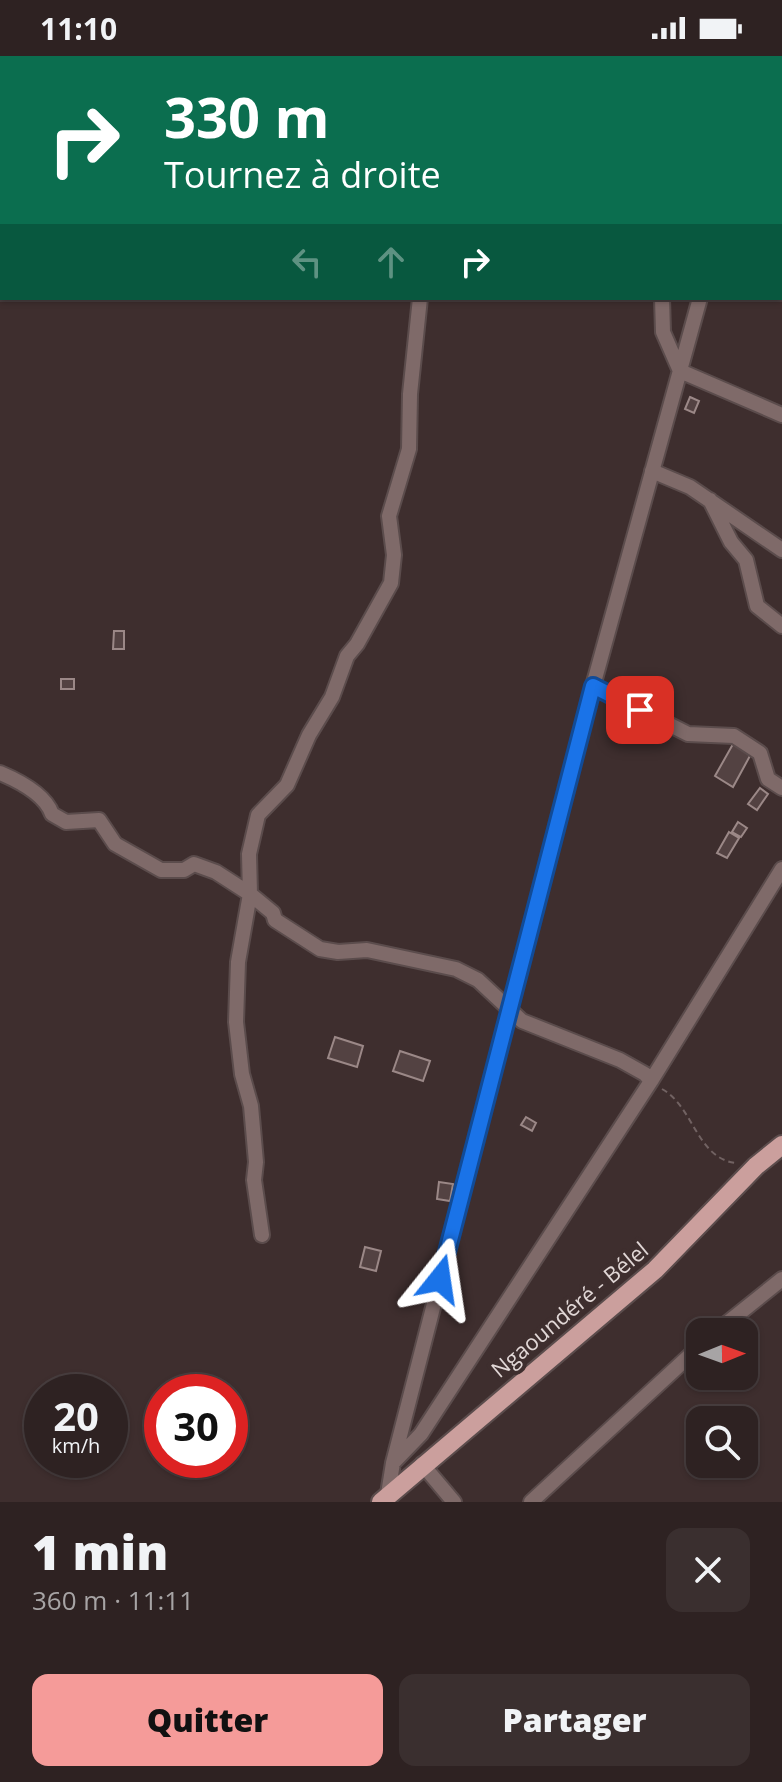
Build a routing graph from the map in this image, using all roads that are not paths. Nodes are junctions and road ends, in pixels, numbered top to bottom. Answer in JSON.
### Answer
{"nodes":[{"id":1,"x":420,"y":300,"type":"edge"},
{"id":2,"x":662,"y":300,"type":"edge"},
{"id":3,"x":699,"y":300,"type":"edge"},
{"id":4,"x":680,"y":371,"type":"junction"},
{"id":5,"x":782,"y":415,"type":"edge"},
{"id":6,"x":652,"y":471,"type":"junction"},
{"id":7,"x":710,"y":500,"type":"junction"},
{"id":8,"x":782,"y":550,"type":"edge"},
{"id":9,"x":782,"y":626,"type":"edge"},
{"id":10,"x":593,"y":686,"type":"junction"},
{"id":11,"x":0,"y":773,"type":"edge"},
{"id":12,"x":782,"y":788,"type":"edge"},
{"id":13,"x":782,"y":869,"type":"edge"},
{"id":14,"x":250,"y":894,"type":"junction"},
{"id":15,"x":509,"y":1012,"type":"junction"},
{"id":16,"x":651,"y":1081,"type":"junction"},
{"id":17,"x":782,"y":1145,"type":"edge"},
{"id":18,"x":262,"y":1235,"type":"dead end"},
{"id":19,"x":782,"y":1279,"type":"edge"},
{"id":20,"x":733,"y":1318,"type":"edge"},
{"id":21,"x":686,"y":1359,"type":"edge"},
{"id":22,"x":393,"y":1463,"type":"junction"},
{"id":23,"x":422,"y":1464,"type":"junction"},
{"id":24,"x":384,"y":1498,"type":"edge"},
{"id":25,"x":454,"y":1502,"type":"edge"},
{"id":26,"x":531,"y":1502,"type":"edge"}],
"edges":[{"from":1,"to":14,"type":"street"},
{"from":2,"to":4,"type":"street"},
{"from":3,"to":4,"type":"street"},
{"from":4,"to":5,"type":"street"},
{"from":4,"to":6,"type":"street"},
{"from":6,"to":7,"type":"street"},
{"from":6,"to":10,"type":"street"},
{"from":7,"to":8,"type":"street"},
{"from":7,"to":9,"type":"street"},
{"from":10,"to":12,"type":"street"},
{"from":10,"to":15,"type":"street"},
{"from":11,"to":14,"type":"street"},
{"from":13,"to":16,"type":"street"},
{"from":14,"to":15,"type":"street"},
{"from":14,"to":18,"type":"street"},
{"from":15,"to":16,"type":"street"},
{"from":15,"to":22,"type":"street"},
{"from":16,"to":22,"type":"street"},
{"from":17,"to":23,"type":"main road","name":"Ngaoundéré - Bélel"},
{"from":19,"to":20,"type":"street"},
{"from":21,"to":26,"type":"street"},
{"from":22,"to":24,"type":"street"},
{"from":23,"to":24,"type":"main road","name":"Ngaoundéré - Bélel"},
{"from":23,"to":25,"type":"street"}]}
